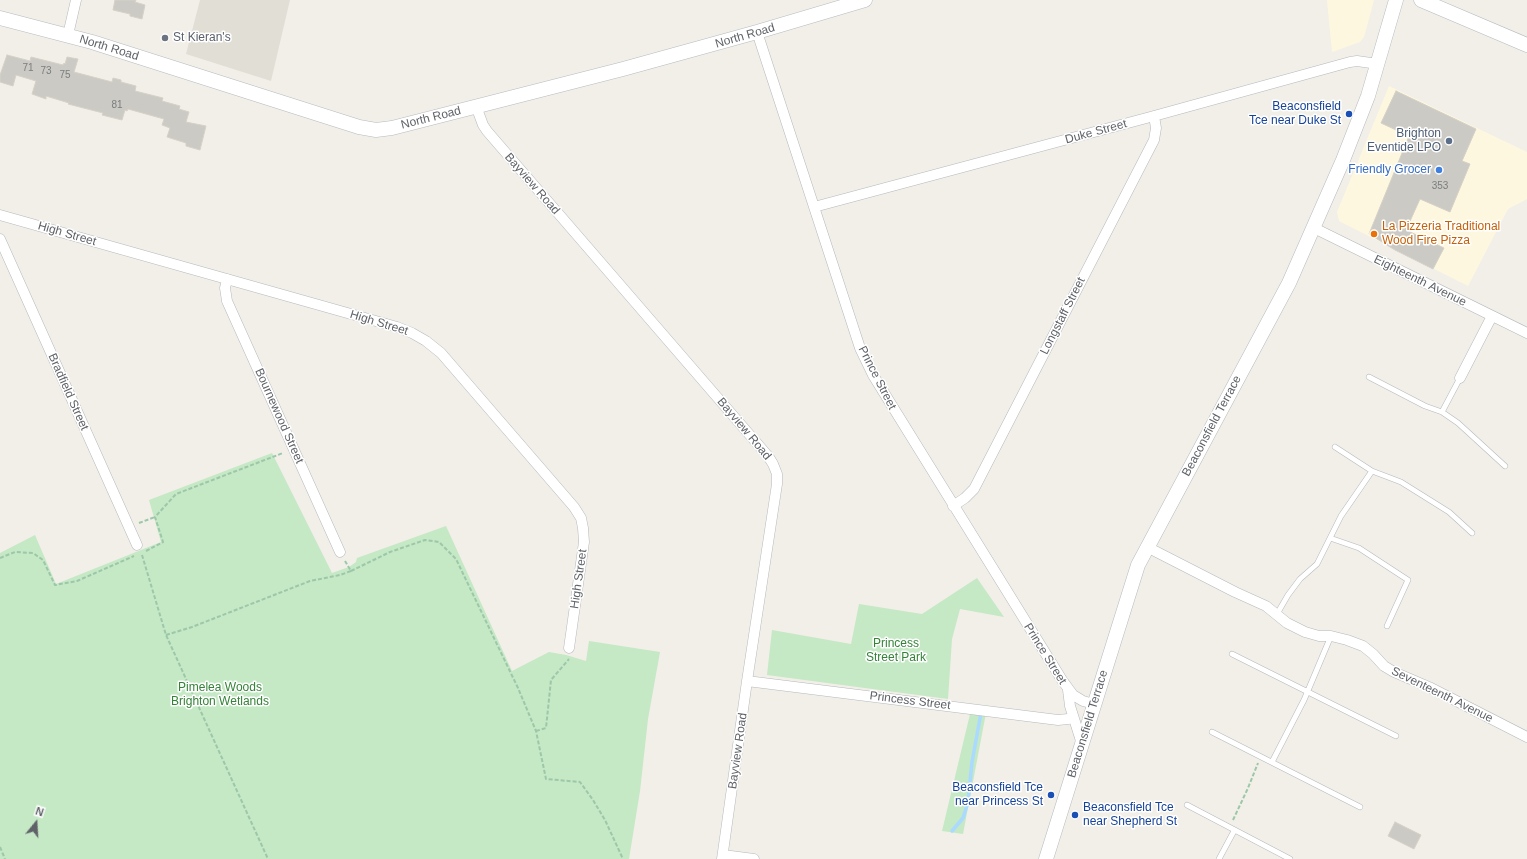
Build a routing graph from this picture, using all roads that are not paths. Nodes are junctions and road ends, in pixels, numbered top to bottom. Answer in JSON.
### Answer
{"nodes":[{"id":1,"x":76,"y":0,"type":"edge"},
{"id":2,"x":865,"y":0,"type":"edge"},
{"id":3,"x":1396,"y":0,"type":"edge"},
{"id":4,"x":1421,"y":0,"type":"edge"},
{"id":5,"x":0,"y":18,"type":"edge"},
{"id":6,"x":757,"y":32,"type":"junction"},
{"id":7,"x":68,"y":35,"type":"junction"},
{"id":8,"x":1527,"y":45,"type":"edge"},
{"id":9,"x":1378,"y":64,"type":"junction"},
{"id":10,"x":476,"y":106,"type":"junction"},
{"id":11,"x":1154,"y":116,"type":"junction"},
{"id":12,"x":814,"y":207,"type":"junction"},
{"id":13,"x":0,"y":215,"type":"edge"},
{"id":14,"x":1314,"y":228,"type":"junction"},
{"id":15,"x":0,"y":239,"type":"edge"},
{"id":16,"x":227,"y":279,"type":"junction"},
{"id":17,"x":1492,"y":316,"type":"junction"},
{"id":18,"x":1527,"y":333,"type":"edge"},
{"id":19,"x":1369,"y":377,"type":"dead end"},
{"id":20,"x":1460,"y":378,"type":"joint"},
{"id":21,"x":1442,"y":412,"type":"junction"},
{"id":22,"x":1335,"y":447,"type":"dead end"},
{"id":23,"x":1505,"y":466,"type":"dead end"},
{"id":24,"x":1372,"y":471,"type":"junction"},
{"id":25,"x":953,"y":506,"type":"junction"},
{"id":26,"x":1472,"y":533,"type":"dead end"},
{"id":27,"x":1330,"y":538,"type":"junction"},
{"id":28,"x":1147,"y":547,"type":"junction"},
{"id":29,"x":139,"y":549,"type":"road end"},
{"id":30,"x":340,"y":552,"type":"road end"},
{"id":31,"x":1277,"y":614,"type":"junction"},
{"id":32,"x":1386,"y":626,"type":"dead end"},
{"id":33,"x":1331,"y":636,"type":"junction"},
{"id":34,"x":569,"y":648,"type":"road end"},
{"id":35,"x":1232,"y":654,"type":"dead end"},
{"id":36,"x":747,"y":681,"type":"junction"},
{"id":37,"x":1068,"y":690,"type":"junction"},
{"id":38,"x":1307,"y":692,"type":"junction"},
{"id":39,"x":1094,"y":704,"type":"junction"},
{"id":40,"x":1073,"y":717,"type":"junction"},
{"id":41,"x":1212,"y":732,"type":"dead end"},
{"id":42,"x":1396,"y":736,"type":"dead end"},
{"id":43,"x":1527,"y":737,"type":"edge"},
{"id":44,"x":1082,"y":744,"type":"junction"},
{"id":45,"x":1272,"y":762,"type":"junction"},
{"id":46,"x":1187,"y":805,"type":"dead end"},
{"id":47,"x":1360,"y":807,"type":"dead end"},
{"id":48,"x":1232,"y":829,"type":"junction"},
{"id":49,"x":723,"y":857,"type":"edge"},
{"id":50,"x":754,"y":859,"type":"edge"},
{"id":51,"x":1046,"y":859,"type":"edge"},
{"id":52,"x":1219,"y":859,"type":"edge"},
{"id":53,"x":1290,"y":859,"type":"edge"}],
"edges":[{"from":1,"to":7,"type":"street"},
{"from":2,"to":6,"type":"street","name":"North Road"},
{"from":3,"to":9,"type":"street","name":"Beaconsfield Terrace"},
{"from":4,"to":8,"type":"street"},
{"from":5,"to":7,"type":"street","name":"North Road"},
{"from":6,"to":10,"type":"street","name":"North Road"},
{"from":6,"to":12,"type":"street","name":"Prince Street"},
{"from":7,"to":10,"type":"street","name":"North Road"},
{"from":9,"to":11,"type":"street","name":"Duke Street"},
{"from":9,"to":14,"type":"street","name":"Beaconsfield Terrace"},
{"from":10,"to":36,"type":"street","name":"Bayview Road"},
{"from":11,"to":12,"type":"street","name":"Duke Street"},
{"from":11,"to":25,"type":"street","name":"Longstaff Street"},
{"from":12,"to":25,"type":"street","name":"Prince Street"},
{"from":13,"to":16,"type":"street","name":"High Street"},
{"from":14,"to":17,"type":"street","name":"Eighteenth Avenue"},
{"from":14,"to":28,"type":"street","name":"Beaconsfield Terrace"},
{"from":15,"to":29,"type":"street","name":"Bradfield Street"},
{"from":16,"to":30,"type":"street","name":"Bournewood Street"},
{"from":16,"to":34,"type":"street","name":"High Street"},
{"from":17,"to":18,"type":"street","name":"Eighteenth Avenue"},
{"from":17,"to":20,"type":"street"},
{"from":19,"to":21,"type":"lane"},
{"from":20,"to":21,"type":"lane"},
{"from":21,"to":23,"type":"lane"},
{"from":22,"to":24,"type":"lane"},
{"from":24,"to":26,"type":"lane"},
{"from":24,"to":27,"type":"lane"},
{"from":25,"to":37,"type":"street","name":"Prince Street"},
{"from":27,"to":31,"type":"lane"},
{"from":27,"to":32,"type":"lane"},
{"from":28,"to":31,"type":"street","name":"Seventeenth Avenue"},
{"from":28,"to":39,"type":"street","name":"Beaconsfield Terrace"},
{"from":31,"to":33,"type":"street","name":"Seventeenth Avenue"},
{"from":33,"to":38,"type":"lane"},
{"from":33,"to":43,"type":"street","name":"Seventeenth Avenue"},
{"from":35,"to":38,"type":"lane"},
{"from":36,"to":40,"type":"street","name":"Princess Street"},
{"from":36,"to":49,"type":"street","name":"Bayview Road"},
{"from":37,"to":39,"type":"street","name":"Prince Street"},
{"from":37,"to":40,"type":"street","name":"Prince Street"},
{"from":38,"to":42,"type":"lane"},
{"from":38,"to":45,"type":"lane"},
{"from":39,"to":44,"type":"street","name":"Beaconsfield Terrace"},
{"from":40,"to":44,"type":"street","name":"Prince Street"},
{"from":41,"to":45,"type":"lane"},
{"from":44,"to":51,"type":"street","name":"Beaconsfield Terrace"},
{"from":45,"to":47,"type":"lane"},
{"from":46,"to":48,"type":"lane"},
{"from":48,"to":52,"type":"lane"},
{"from":48,"to":53,"type":"lane"},
{"from":49,"to":50,"type":"street"}]}
